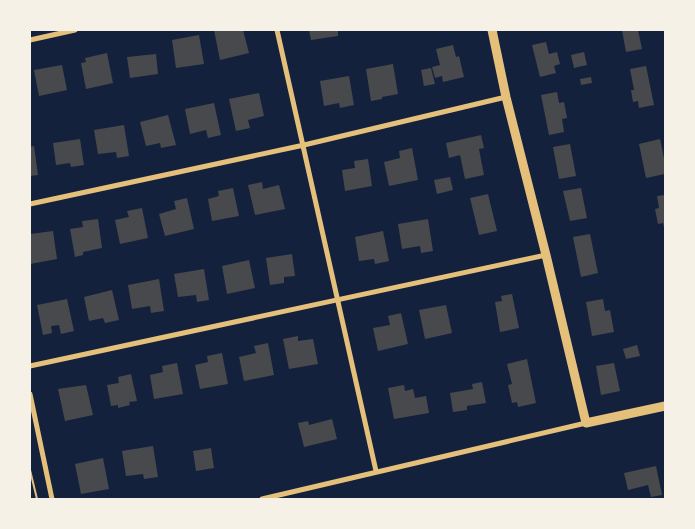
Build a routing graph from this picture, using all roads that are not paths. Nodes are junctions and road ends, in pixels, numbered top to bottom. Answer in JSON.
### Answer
{"nodes":[{"id":1,"x":76,"y":30,"type":"edge"},
{"id":2,"x":277,"y":30,"type":"edge"},
{"id":3,"x":492,"y":30,"type":"edge"},
{"id":4,"x":30,"y":40,"type":"edge"},
{"id":5,"x":506,"y":97,"type":"junction"},
{"id":6,"x":304,"y":145,"type":"junction"},
{"id":7,"x":30,"y":204,"type":"edge"},
{"id":8,"x":546,"y":255,"type":"junction"},
{"id":9,"x":336,"y":299,"type":"junction"},
{"id":10,"x":30,"y":366,"type":"edge"},
{"id":11,"x":30,"y":394,"type":"edge"},
{"id":12,"x":665,"y":406,"type":"edge"},
{"id":13,"x":586,"y":424,"type":"junction"},
{"id":14,"x":376,"y":471,"type":"junction"},
{"id":15,"x":52,"y":499,"type":"edge"},
{"id":16,"x":262,"y":499,"type":"edge"}],
"edges":[{"from":1,"to":4,"type":"street"},
{"from":2,"to":6,"type":"street"},
{"from":3,"to":5,"type":"street"},
{"from":5,"to":6,"type":"street"},
{"from":5,"to":8,"type":"street"},
{"from":6,"to":7,"type":"street"},
{"from":6,"to":9,"type":"street"},
{"from":8,"to":9,"type":"street"},
{"from":8,"to":13,"type":"street"},
{"from":9,"to":10,"type":"street"},
{"from":9,"to":14,"type":"street"},
{"from":11,"to":15,"type":"street"},
{"from":12,"to":13,"type":"street"},
{"from":13,"to":14,"type":"street"},
{"from":14,"to":16,"type":"street"}]}
